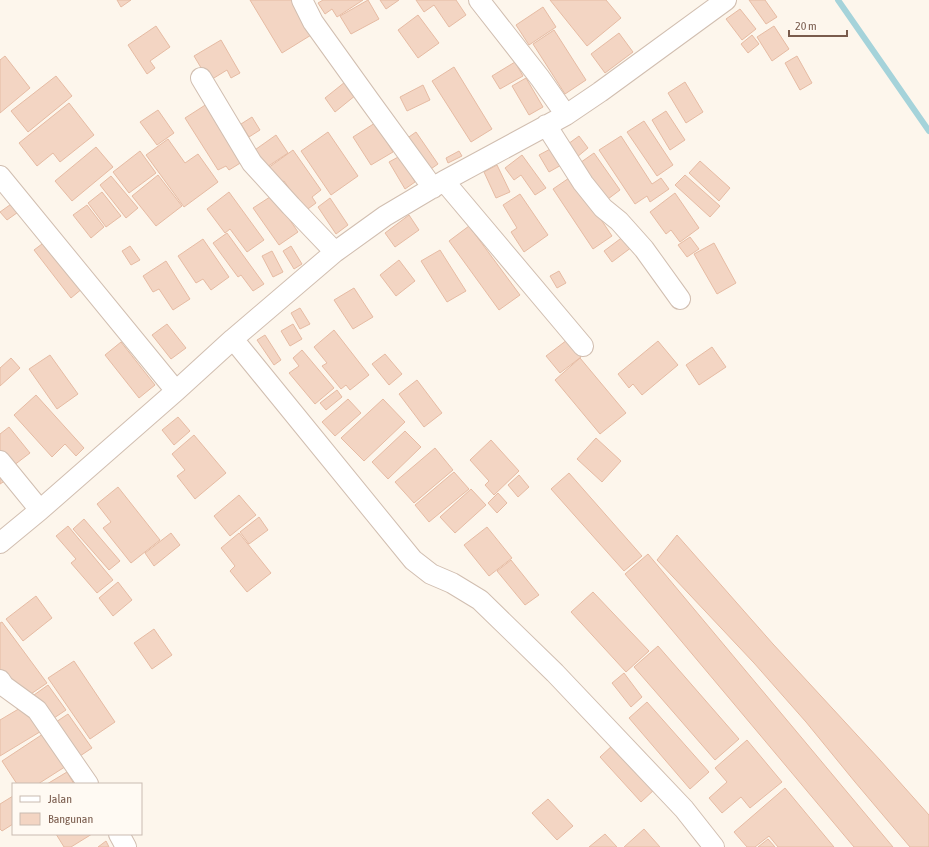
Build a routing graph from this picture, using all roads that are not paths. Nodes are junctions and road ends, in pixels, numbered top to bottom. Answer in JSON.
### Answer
{"nodes":[{"id":1,"x":302,"y":0,"type":"edge"},
{"id":2,"x":479,"y":0,"type":"edge"},
{"id":3,"x":726,"y":0,"type":"edge"},
{"id":4,"x":201,"y":78,"type":"dead end"},
{"id":5,"x":566,"y":114,"type":"junction"},
{"id":6,"x":546,"y":125,"type":"junction"},
{"id":7,"x":0,"y":176,"type":"edge"},
{"id":8,"x":439,"y":184,"type":"junction"},
{"id":9,"x":335,"y":252,"type":"junction"},
{"id":10,"x":680,"y":299,"type":"dead end"},
{"id":11,"x":233,"y":340,"type":"junction"},
{"id":12,"x":583,"y":346,"type":"dead end"},
{"id":13,"x":176,"y":391,"type":"junction"},
{"id":14,"x":0,"y":461,"type":"edge"},
{"id":15,"x":40,"y":510,"type":"junction"},
{"id":16,"x":0,"y":543,"type":"edge"},
{"id":17,"x":0,"y":680,"type":"edge"},
{"id":18,"x":87,"y":783,"type":"edge"},
{"id":19,"x":119,"y":835,"type":"edge"},
{"id":20,"x":126,"y":847,"type":"edge"},
{"id":21,"x":714,"y":847,"type":"edge"}],
"edges":[{"from":1,"to":8,"type":"street"},
{"from":2,"to":5,"type":"street"},
{"from":3,"to":5,"type":"street"},
{"from":4,"to":9,"type":"street"},
{"from":5,"to":6,"type":"street"},
{"from":6,"to":8,"type":"street"},
{"from":6,"to":10,"type":"street"},
{"from":7,"to":13,"type":"street"},
{"from":8,"to":9,"type":"street"},
{"from":8,"to":12,"type":"street"},
{"from":9,"to":11,"type":"street"},
{"from":11,"to":13,"type":"street"},
{"from":11,"to":21,"type":"street"},
{"from":13,"to":15,"type":"street"},
{"from":14,"to":15,"type":"street"},
{"from":15,"to":16,"type":"street"},
{"from":17,"to":18,"type":"street"},
{"from":19,"to":20,"type":"street"}]}
